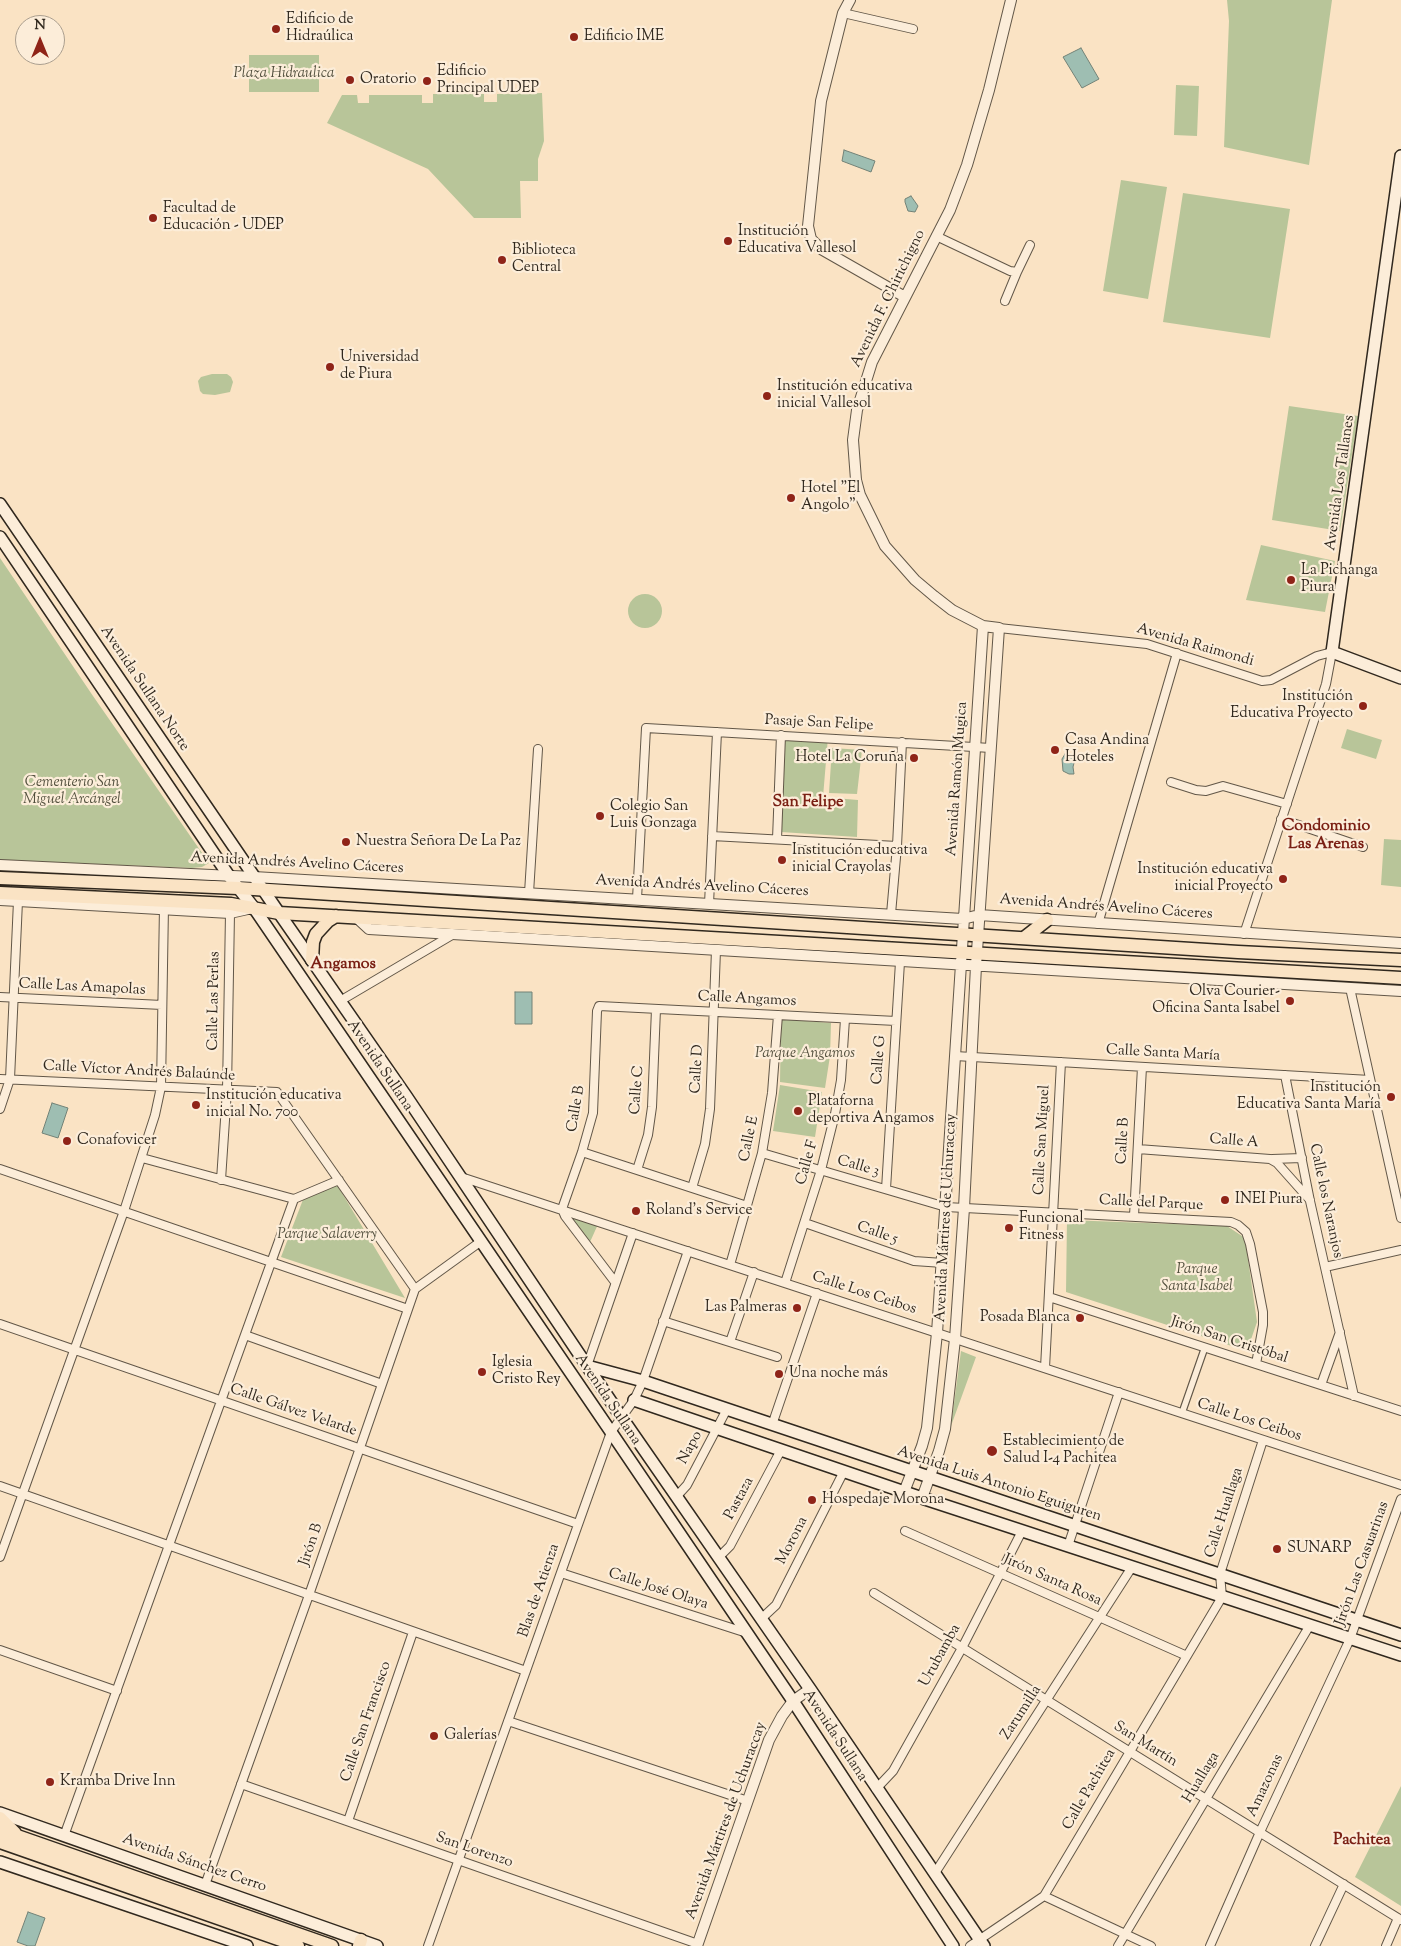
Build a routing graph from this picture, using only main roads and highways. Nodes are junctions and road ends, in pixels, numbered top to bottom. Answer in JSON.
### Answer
{"nodes":[{"id":1,"x":1401,"y":156,"type":"edge"},
{"id":2,"x":1400,"y":174,"type":"edge"},
{"id":3,"x":0,"y":504,"type":"edge"},
{"id":4,"x":0,"y":538,"type":"edge"},
{"id":5,"x":1401,"y":678,"type":"edge"},
{"id":6,"x":0,"y":878,"type":"edge"},
{"id":7,"x":238,"y":888,"type":"junction"},
{"id":8,"x":264,"y":891,"type":"junction"},
{"id":9,"x":0,"y":893,"type":"edge"},
{"id":10,"x":254,"y":908,"type":"junction"},
{"id":11,"x":279,"y":913,"type":"junction"},
{"id":12,"x":336,"y":916,"type":"junction"},
{"id":13,"x":1048,"y":920,"type":"road end"},
{"id":14,"x":291,"y":930,"type":"junction"},
{"id":15,"x":1024,"y":938,"type":"junction"},
{"id":16,"x":277,"y":941,"type":"junction"},
{"id":17,"x":312,"y":960,"type":"junction"},
{"id":18,"x":1401,"y":960,"type":"edge"},
{"id":19,"x":1401,"y":978,"type":"edge"},
{"id":20,"x":461,"y":1177,"type":"junction"},
{"id":21,"x":442,"y":1186,"type":"junction"},
{"id":22,"x":587,"y":1366,"type":"junction"},
{"id":23,"x":634,"y":1400,"type":"road end"},
{"id":24,"x":1401,"y":1635,"type":"edge"},
{"id":25,"x":1401,"y":1655,"type":"edge"},
{"id":26,"x":0,"y":1814,"type":"edge"},
{"id":27,"x":0,"y":1818,"type":"edge"},
{"id":28,"x":0,"y":1830,"type":"edge"},
{"id":29,"x":19,"y":1837,"type":"junction"},
{"id":30,"x":0,"y":1842,"type":"edge"},
{"id":31,"x":0,"y":1862,"type":"edge"},
{"id":32,"x":360,"y":1943,"type":"edge"},
{"id":33,"x":978,"y":1944,"type":"edge"},
{"id":34,"x":247,"y":1946,"type":"edge"},
{"id":35,"x":298,"y":1946,"type":"edge"},
{"id":36,"x":332,"y":1946,"type":"edge"},
{"id":37,"x":377,"y":1946,"type":"edge"},
{"id":38,"x":953,"y":1946,"type":"edge"}],
"edges":[{"from":1,"to":2,"type":"main road","name":"Avenida Los Tallanes"},
{"from":2,"to":5,"type":"main road","name":"Avenida Los Tallanes"},
{"from":3,"to":8,"type":"main road","name":"Avenida Sullana Norte"},
{"from":4,"to":7,"type":"main road","name":"Avenida Sullana"},
{"from":6,"to":7,"type":"main road","name":"Avenida Andrés Avelino Cáceres"},
{"from":7,"to":8,"type":"main road","name":"Avenida Andrés Avelino Cáceres"},
{"from":7,"to":10,"type":"main road","name":"Avenida Sullana"},
{"from":8,"to":11,"type":"main road","name":"Avenida Sullana"},
{"from":8,"to":15,"type":"main road","name":"Avenida Andrés Avelino Cáceres"},
{"from":9,"to":10,"type":"main road"},
{"from":10,"to":11,"type":"main road"},
{"from":10,"to":16,"type":"main road","name":"Avenida Sullana"},
{"from":11,"to":12,"type":"main road"},
{"from":11,"to":14,"type":"main road","name":"Avenida Sullana"},
{"from":12,"to":17,"type":"main road"},
{"from":12,"to":19,"type":"main road"},
{"from":13,"to":15,"type":"main road"},
{"from":14,"to":16,"type":"main road"},
{"from":14,"to":17,"type":"main road","name":"Avenida Sullana"},
{"from":15,"to":18,"type":"main road","name":"Avenida Andrés Avelino Cáceres"},
{"from":16,"to":21,"type":"main road","name":"Avenida Sullana"},
{"from":17,"to":20,"type":"main road","name":"Avenida Sullana"},
{"from":20,"to":21,"type":"main road"},
{"from":20,"to":22,"type":"main road","name":"Avenida Sullana"},
{"from":21,"to":38,"type":"main road","name":"Avenida Sullana"},
{"from":22,"to":24,"type":"main road","name":"Avenida Luis Antonio Eguiguren"},
{"from":22,"to":33,"type":"main road","name":"Avenida Sullana"},
{"from":23,"to":25,"type":"main road"},
{"from":26,"to":32,"type":"main road","name":"Avenida Sánchez Cerro"},
{"from":27,"to":29,"type":"main road"},
{"from":28,"to":29,"type":"main road"},
{"from":29,"to":36,"type":"main road"},
{"from":30,"to":35,"type":"main road"},
{"from":31,"to":34,"type":"main road"},
{"from":32,"to":37,"type":"main road","name":"Avenida Sánchez Cerro"}]}
